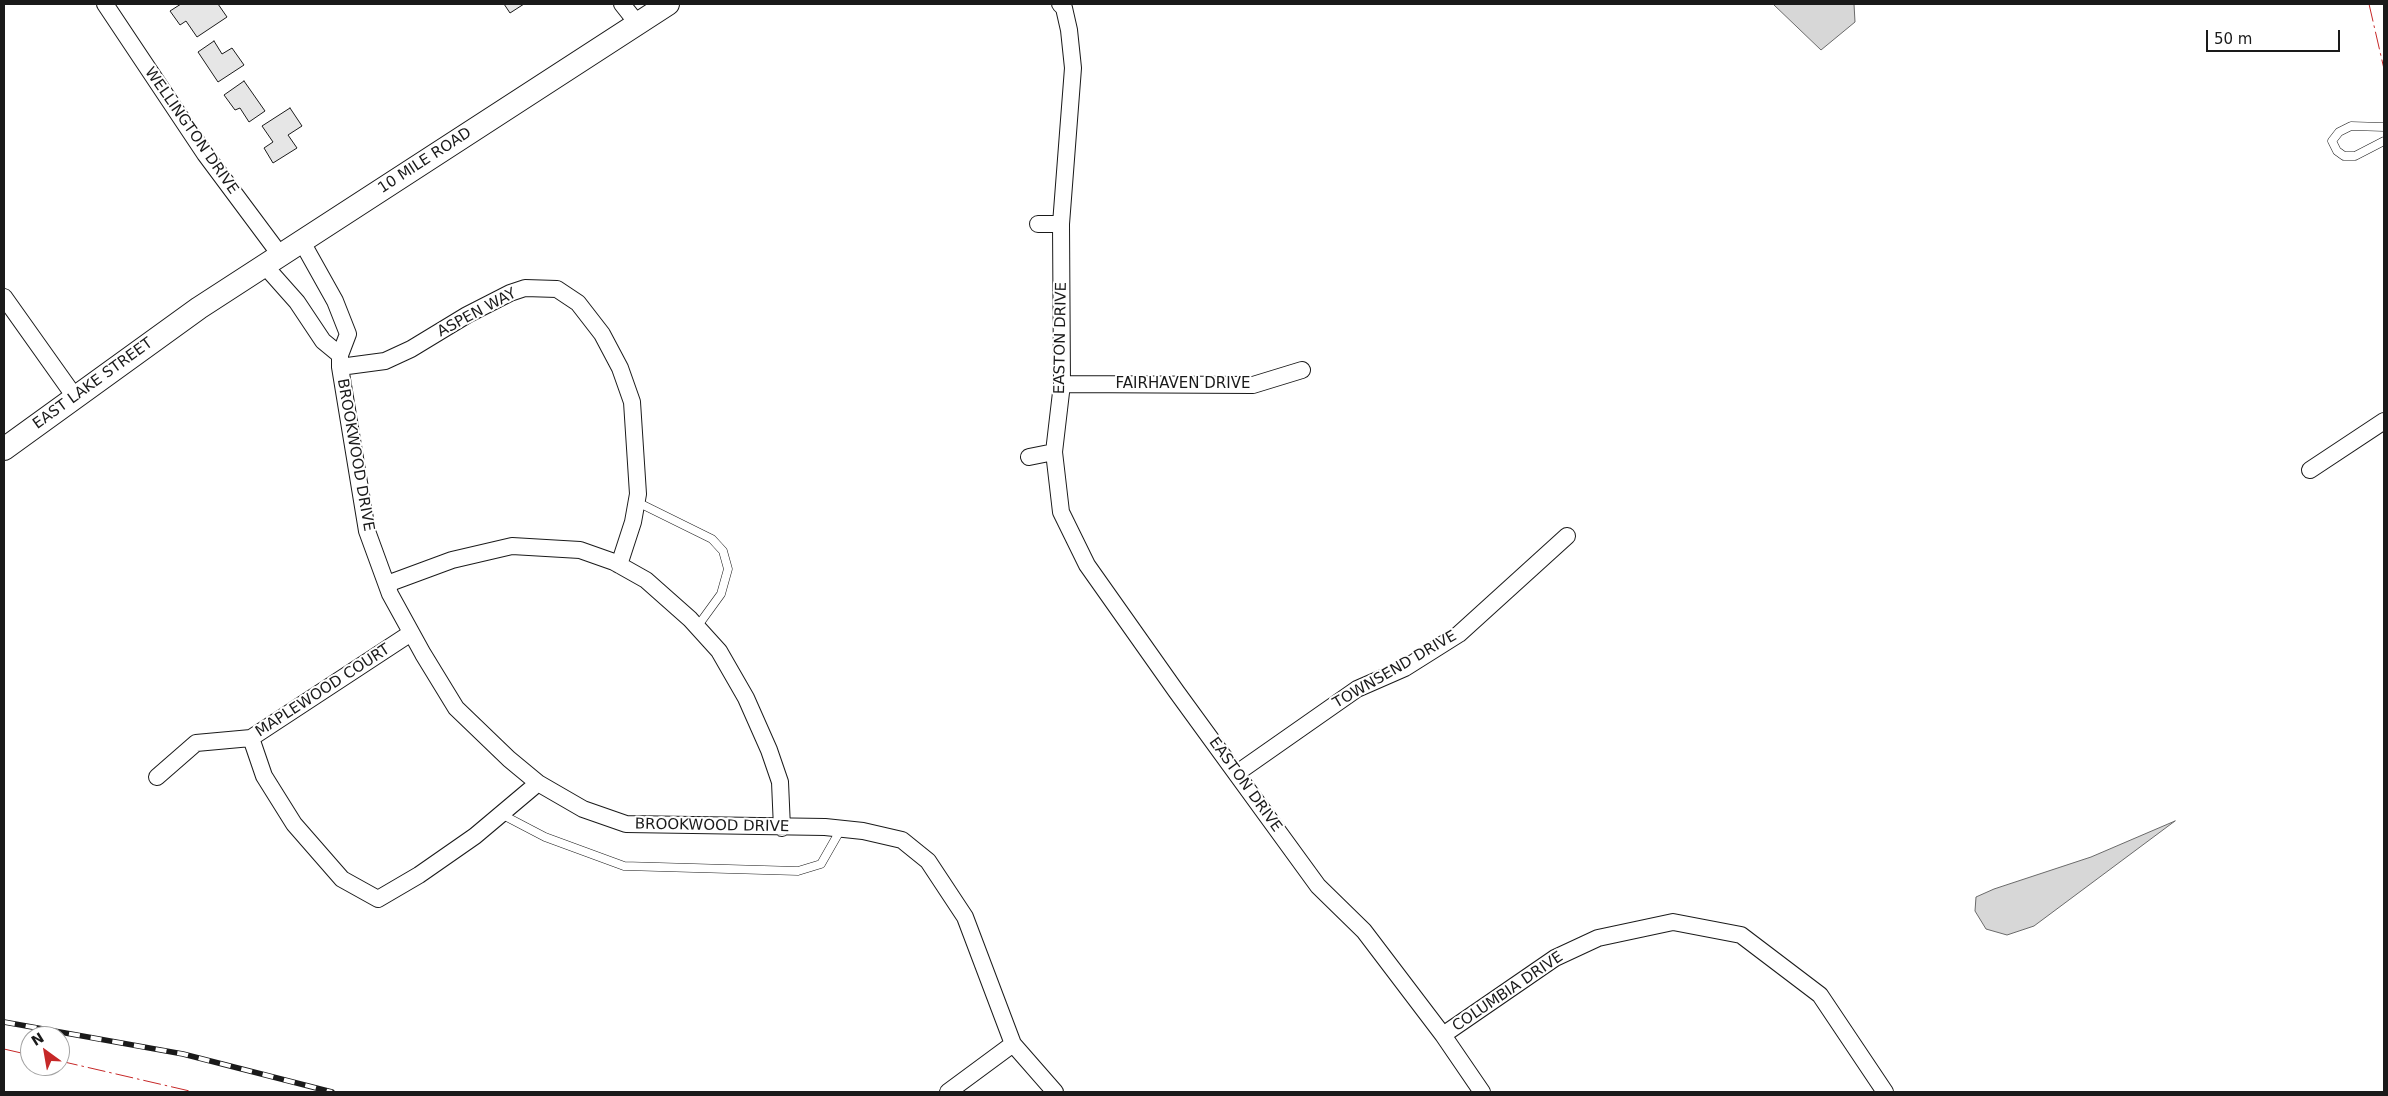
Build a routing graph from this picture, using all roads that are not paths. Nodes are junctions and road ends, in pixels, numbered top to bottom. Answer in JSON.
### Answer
{"nodes":[{"id":1,"x":105,"y":4,"type":"edge"},
{"id":2,"x":622,"y":4,"type":"edge"},
{"id":3,"x":668,"y":4,"type":"edge"},
{"id":4,"x":1060,"y":4,"type":"edge"},
{"id":5,"x":637,"y":23,"type":"junction"},
{"id":6,"x":2384,"y":127,"type":"edge"},
{"id":7,"x":2384,"y":141,"type":"edge"},
{"id":8,"x":1038,"y":224,"type":"dead end"},
{"id":9,"x":1061,"y":224,"type":"junction"},
{"id":10,"x":302,"y":242,"type":"junction"},
{"id":11,"x":273,"y":261,"type":"junction"},
{"id":12,"x":4,"y":297,"type":"edge"},
{"id":13,"x":183,"y":320,"type":"joint"},
{"id":14,"x":340,"y":361,"type":"junction"},
{"id":15,"x":1302,"y":370,"type":"dead end"},
{"id":16,"x":1062,"y":384,"type":"junction"},
{"id":17,"x":75,"y":397,"type":"junction"},
{"id":18,"x":2384,"y":421,"type":"edge"},
{"id":19,"x":4,"y":449,"type":"edge"},
{"id":20,"x":1054,"y":452,"type":"junction"},
{"id":21,"x":1029,"y":456,"type":"dead end"},
{"id":22,"x":2310,"y":470,"type":"dead end"},
{"id":23,"x":637,"y":502,"type":"junction"},
{"id":24,"x":1567,"y":536,"type":"dead end"},
{"id":25,"x":619,"y":565,"type":"junction"},
{"id":26,"x":387,"y":584,"type":"junction"},
{"id":27,"x":697,"y":627,"type":"junction"},
{"id":28,"x":411,"y":633,"type":"junction"},
{"id":29,"x":251,"y":738,"type":"junction"},
{"id":30,"x":1237,"y":773,"type":"junction"},
{"id":31,"x":157,"y":777,"type":"dead end"},
{"id":32,"x":538,"y":783,"type":"junction"},
{"id":33,"x":501,"y":814,"type":"junction"},
{"id":34,"x":782,"y":828,"type":"junction"},
{"id":35,"x":841,"y":829,"type":"junction"},
{"id":36,"x":1443,"y":1035,"type":"junction"},
{"id":37,"x":1013,"y":1044,"type":"junction"},
{"id":38,"x":948,"y":1092,"type":"edge"},
{"id":39,"x":1055,"y":1092,"type":"edge"},
{"id":40,"x":1482,"y":1092,"type":"edge"},
{"id":41,"x":1885,"y":1092,"type":"edge"}],
"edges":[{"from":1,"to":11,"type":"street","name":"WELLINGTON DRIVE"},
{"from":2,"to":5,"type":"street"},
{"from":3,"to":5,"type":"main road","name":"10 MILE ROAD"},
{"from":4,"to":9,"type":"street","name":"EASTON DRIVE"},
{"from":5,"to":10,"type":"main road","name":"10 MILE ROAD"},
{"from":6,"to":7,"type":"lane"},
{"from":8,"to":9,"type":"street"},
{"from":9,"to":16,"type":"street","name":"EASTON DRIVE"},
{"from":10,"to":11,"type":"main road","name":"10 MILE ROAD"},
{"from":10,"to":14,"type":"street","name":"BROOKWOOD DRIVE"},
{"from":11,"to":13,"type":"main road","name":"10 MILE ROAD"},
{"from":11,"to":14,"type":"street"},
{"from":12,"to":17,"type":"street"},
{"from":13,"to":17,"type":"main road","name":"EAST LAKE STREET"},
{"from":14,"to":23,"type":"street","name":"ASPEN WAY"},
{"from":14,"to":26,"type":"street","name":"BROOKWOOD DRIVE"},
{"from":15,"to":16,"type":"street","name":"FAIRHAVEN DRIVE"},
{"from":16,"to":20,"type":"street","name":"EASTON DRIVE"},
{"from":17,"to":19,"type":"main road","name":"EAST LAKE STREET"},
{"from":18,"to":22,"type":"street"},
{"from":20,"to":21,"type":"street"},
{"from":20,"to":30,"type":"street","name":"EASTON DRIVE"},
{"from":23,"to":25,"type":"street","name":"ASPEN WAY"},
{"from":23,"to":27,"type":"lane"},
{"from":24,"to":30,"type":"street","name":"TOWNSEND DRIVE"},
{"from":25,"to":26,"type":"street"},
{"from":25,"to":27,"type":"street"},
{"from":26,"to":28,"type":"street","name":"BROOKWOOD DRIVE"},
{"from":27,"to":34,"type":"street"},
{"from":28,"to":29,"type":"street","name":"MAPLEWOOD COURT"},
{"from":28,"to":32,"type":"street","name":"BROOKWOOD DRIVE"},
{"from":29,"to":31,"type":"street"},
{"from":29,"to":33,"type":"street","name":"MAPLEWOOD COURT"},
{"from":30,"to":36,"type":"street","name":"EASTON DRIVE"},
{"from":32,"to":33,"type":"street","name":"MAPLEWOOD COURT"},
{"from":32,"to":34,"type":"street","name":"BROOKWOOD DRIVE"},
{"from":33,"to":35,"type":"lane"},
{"from":34,"to":35,"type":"street","name":"BROOKWOOD DRIVE"},
{"from":35,"to":37,"type":"street","name":"BROOKWOOD DRIVE"},
{"from":36,"to":40,"type":"street","name":"EASTON DRIVE"},
{"from":36,"to":41,"type":"street","name":"COLUMBIA DRIVE"},
{"from":37,"to":38,"type":"street"},
{"from":37,"to":39,"type":"street","name":"BROOKWOOD DRIVE"}]}
